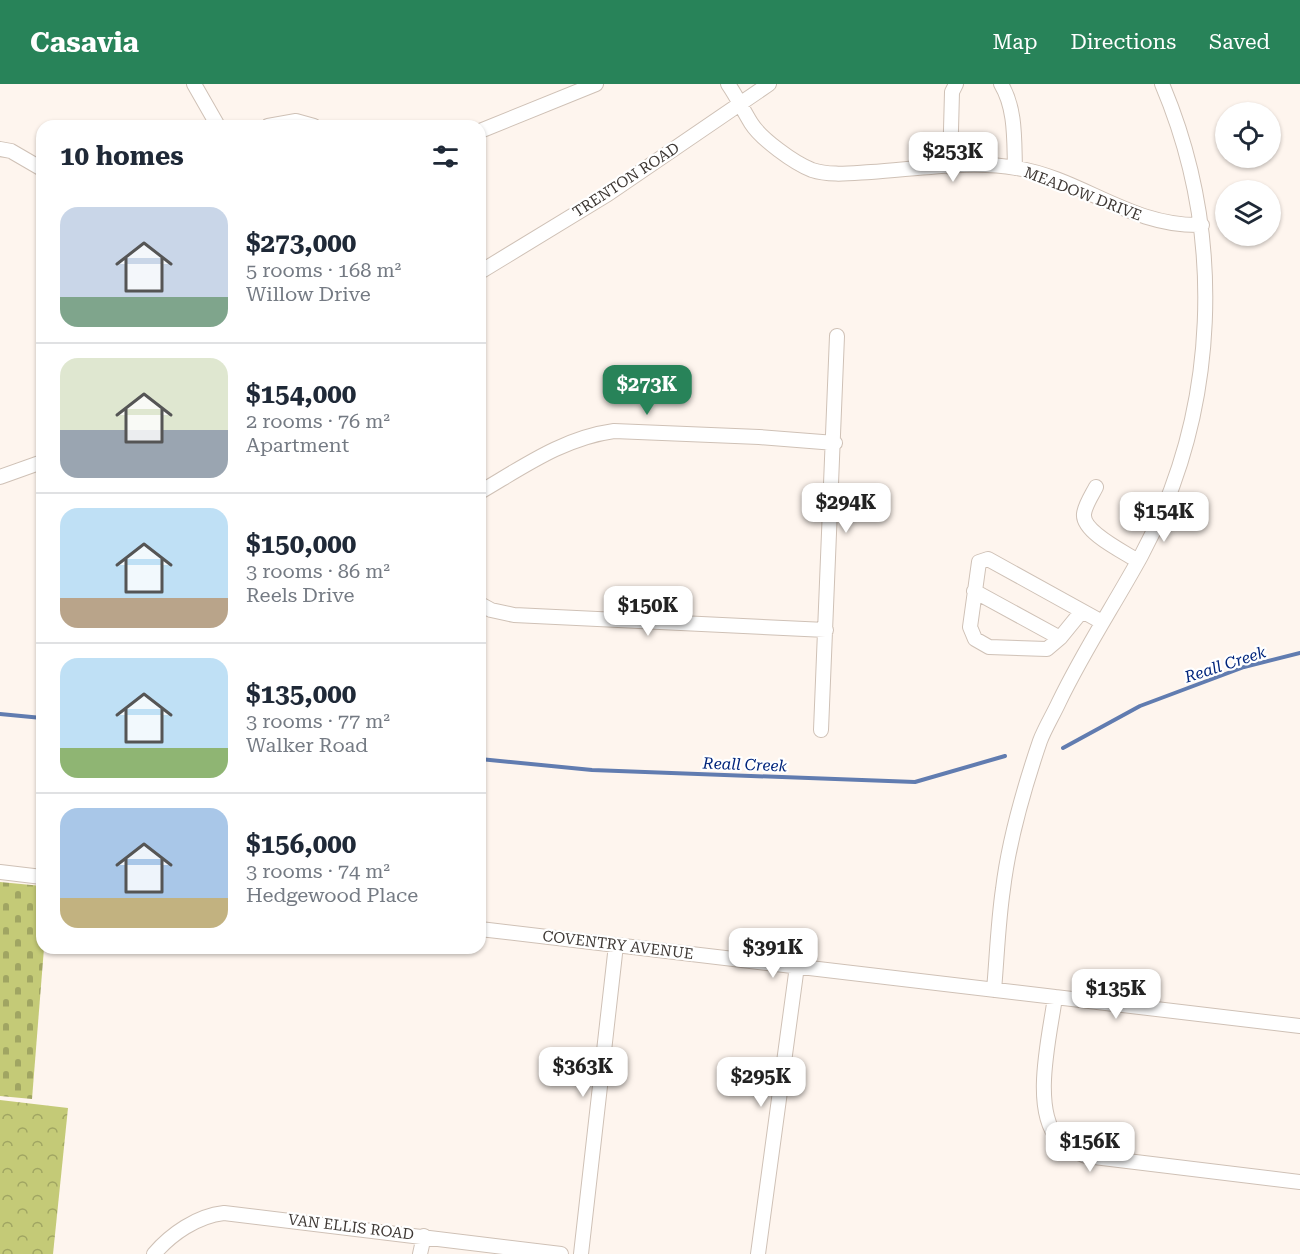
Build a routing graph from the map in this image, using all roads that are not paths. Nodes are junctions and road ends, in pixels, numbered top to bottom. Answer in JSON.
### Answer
{"nodes":[{"id":1,"x":194,"y":84,"type":"edge"},
{"id":2,"x":596,"y":84,"type":"edge"},
{"id":3,"x":728,"y":84,"type":"edge"},
{"id":4,"x":769,"y":84,"type":"edge"},
{"id":5,"x":956,"y":84,"type":"edge"},
{"id":6,"x":1001,"y":84,"type":"edge"},
{"id":7,"x":1162,"y":84,"type":"edge"},
{"id":8,"x":741,"y":103,"type":"junction"},
{"id":9,"x":215,"y":120,"type":"edge"},
{"id":10,"x":486,"y":129,"type":"edge"},
{"id":11,"x":0,"y":149,"type":"edge"},
{"id":12,"x":36,"y":166,"type":"edge"},
{"id":13,"x":950,"y":167,"type":"junction"},
{"id":14,"x":1015,"y":168,"type":"junction"},
{"id":15,"x":1202,"y":225,"type":"junction"},
{"id":16,"x":486,"y":268,"type":"edge"},
{"id":17,"x":837,"y":336,"type":"dead end"},
{"id":18,"x":835,"y":444,"type":"junction"},
{"id":19,"x":36,"y":464,"type":"edge"},
{"id":20,"x":0,"y":477,"type":"edge"},
{"id":21,"x":1096,"y":487,"type":"dead end"},
{"id":22,"x":486,"y":489,"type":"edge"},
{"id":23,"x":1138,"y":561,"type":"junction"},
{"id":24,"x":974,"y":591,"type":"junction"},
{"id":25,"x":486,"y":607,"type":"edge"},
{"id":26,"x":1082,"y":611,"type":"junction"},
{"id":27,"x":1102,"y":622,"type":"junction"},
{"id":28,"x":826,"y":630,"type":"junction"},
{"id":29,"x":1060,"y":638,"type":"junction"},
{"id":30,"x":821,"y":730,"type":"dead end"},
{"id":31,"x":0,"y":872,"type":"edge"},
{"id":32,"x":36,"y":876,"type":"edge"},
{"id":33,"x":486,"y":930,"type":"edge"},
{"id":34,"x":616,"y":945,"type":"junction"},
{"id":35,"x":797,"y":966,"type":"junction"},
{"id":36,"x":994,"y":990,"type":"junction"},
{"id":37,"x":1054,"y":997,"type":"junction"},
{"id":38,"x":1300,"y":1026,"type":"edge"},
{"id":39,"x":1300,"y":1182,"type":"edge"},
{"id":40,"x":424,"y":1236,"type":"junction"},
{"id":41,"x":154,"y":1254,"type":"edge"},
{"id":42,"x":420,"y":1254,"type":"edge"},
{"id":43,"x":561,"y":1254,"type":"edge"},
{"id":44,"x":581,"y":1254,"type":"edge"},
{"id":45,"x":758,"y":1254,"type":"edge"}],
"edges":[{"from":1,"to":9,"type":"street"},
{"from":2,"to":10,"type":"street"},
{"from":3,"to":8,"type":"street","name":"MEADOW DRIVE"},
{"from":4,"to":8,"type":"street","name":"TRENTON ROAD"},
{"from":5,"to":13,"type":"street"},
{"from":6,"to":14,"type":"street"},
{"from":7,"to":15,"type":"street"},
{"from":8,"to":13,"type":"street","name":"MEADOW DRIVE"},
{"from":8,"to":16,"type":"street","name":"TRENTON ROAD"},
{"from":11,"to":12,"type":"street"},
{"from":13,"to":14,"type":"street","name":"MEADOW DRIVE"},
{"from":14,"to":15,"type":"street","name":"MEADOW DRIVE"},
{"from":15,"to":23,"type":"street"},
{"from":17,"to":18,"type":"street"},
{"from":18,"to":22,"type":"street"},
{"from":18,"to":28,"type":"street"},
{"from":19,"to":20,"type":"street"},
{"from":21,"to":23,"type":"street"},
{"from":23,"to":27,"type":"street"},
{"from":24,"to":26,"type":"street"},
{"from":24,"to":29,"type":"street"},
{"from":24,"to":29,"type":"street"},
{"from":25,"to":28,"type":"street"},
{"from":26,"to":27,"type":"street"},
{"from":26,"to":29,"type":"street"},
{"from":27,"to":36,"type":"street"},
{"from":28,"to":30,"type":"street"},
{"from":31,"to":32,"type":"street"},
{"from":33,"to":34,"type":"street","name":"COVENTRY AVENUE"},
{"from":34,"to":35,"type":"street","name":"COVENTRY AVENUE"},
{"from":34,"to":44,"type":"street"},
{"from":35,"to":36,"type":"street","name":"COVENTRY AVENUE"},
{"from":35,"to":45,"type":"street"},
{"from":36,"to":37,"type":"street","name":"COVENTRY AVENUE"},
{"from":37,"to":38,"type":"street","name":"COVENTRY AVENUE"},
{"from":37,"to":39,"type":"street"},
{"from":40,"to":41,"type":"street","name":"VAN ELLIS ROAD"},
{"from":40,"to":42,"type":"street"},
{"from":40,"to":43,"type":"street","name":"VAN ELLIS ROAD"}]}
